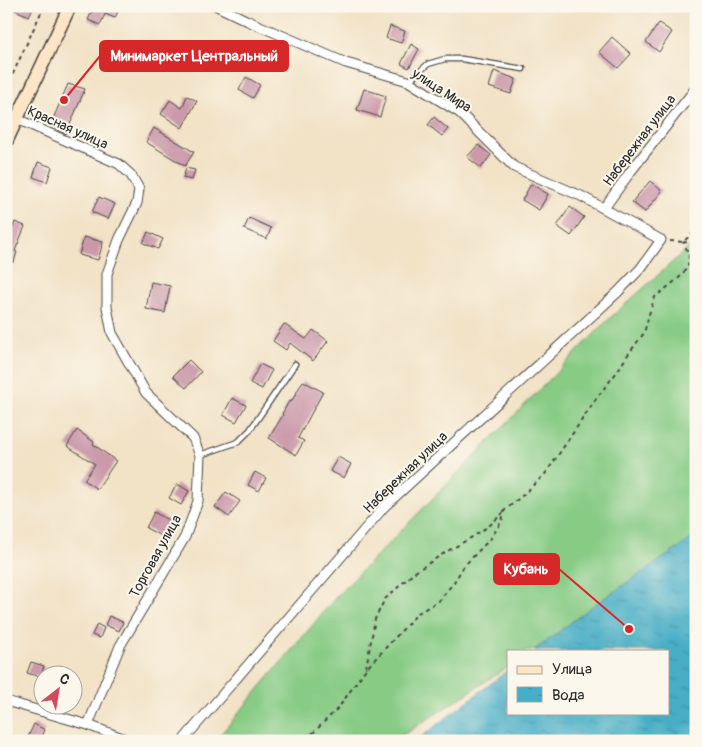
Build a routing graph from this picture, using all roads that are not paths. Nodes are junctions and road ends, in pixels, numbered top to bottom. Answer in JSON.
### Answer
{"nodes":[{"id":1,"x":70,"y":6,"type":"edge"},
{"id":2,"x":218,"y":6,"type":"edge"},
{"id":3,"x":523,"y":68,"type":"dead end"},
{"id":4,"x":408,"y":81,"type":"junction"},
{"id":5,"x":696,"y":88,"type":"edge"},
{"id":6,"x":11,"y":118,"type":"edge"},
{"id":7,"x":6,"y":142,"type":"edge"},
{"id":8,"x":604,"y":208,"type":"junction"},
{"id":9,"x":662,"y":240,"type":"joint"},
{"id":10,"x":295,"y":364,"type":"dead end"},
{"id":11,"x":200,"y":455,"type":"junction"},
{"id":12,"x":6,"y":701,"type":"edge"},
{"id":13,"x":88,"y":726,"type":"junction"},
{"id":14,"x":183,"y":740,"type":"edge"},
{"id":15,"x":130,"y":741,"type":"edge"}],
"edges":[{"from":1,"to":6,"type":"street"},
{"from":2,"to":4,"type":"street","name":"улица Мира"},
{"from":3,"to":4,"type":"lane"},
{"from":4,"to":8,"type":"street","name":"улица Мира"},
{"from":5,"to":8,"type":"street","name":"Набережная улица"},
{"from":6,"to":7,"type":"street"},
{"from":6,"to":11,"type":"street","name":"Красная улица"},
{"from":8,"to":9,"type":"street","name":"улица Мира"},
{"from":9,"to":14,"type":"street","name":"Набережная улица"},
{"from":10,"to":11,"type":"lane"},
{"from":11,"to":13,"type":"street","name":"Торговая улица"},
{"from":12,"to":13,"type":"street"},
{"from":13,"to":15,"type":"street"}]}
